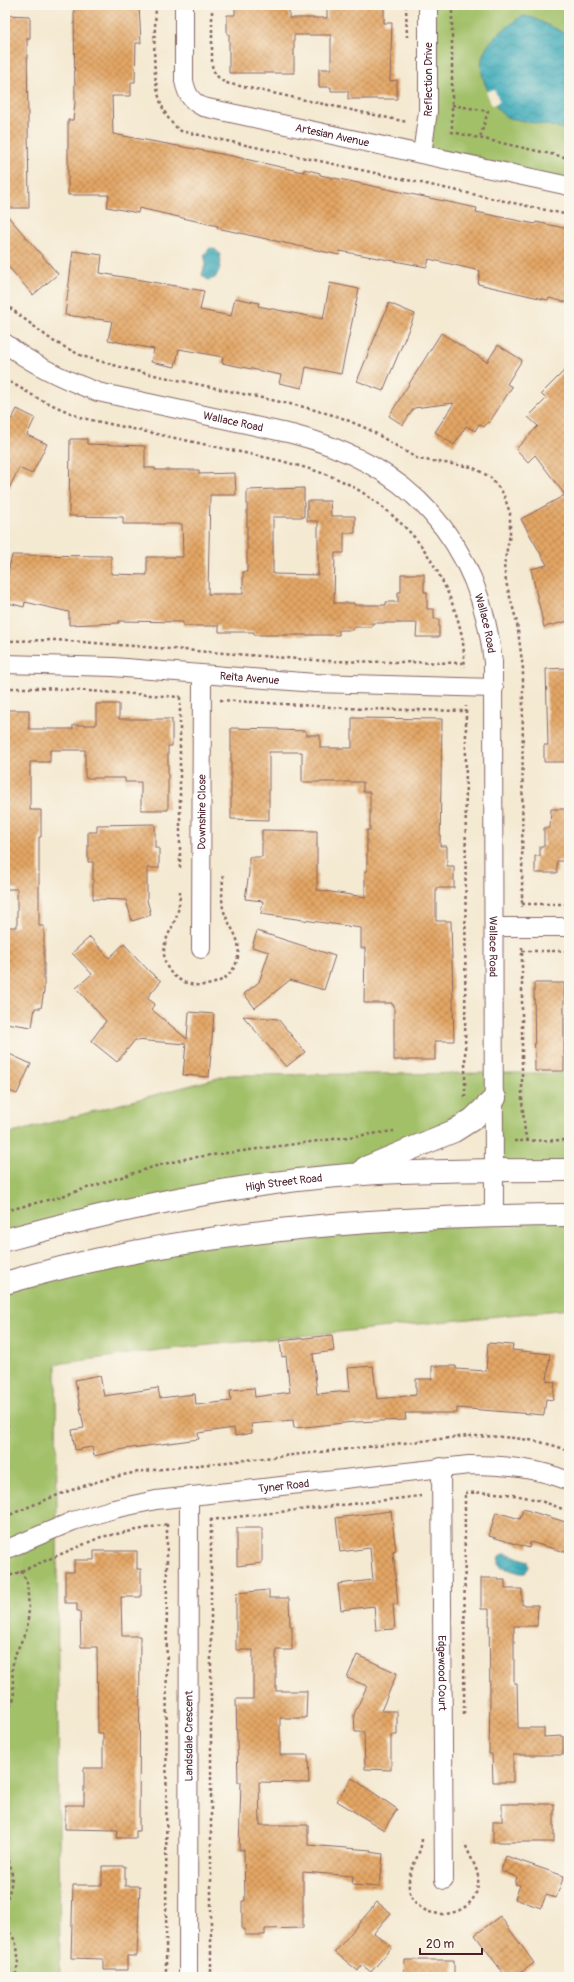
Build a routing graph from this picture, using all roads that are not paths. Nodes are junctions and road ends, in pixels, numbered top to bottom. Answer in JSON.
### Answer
{"nodes":[{"id":1,"x":184,"y":5,"type":"edge"},
{"id":2,"x":428,"y":5,"type":"edge"},
{"id":3,"x":422,"y":154,"type":"junction"},
{"id":4,"x":569,"y":186,"type":"edge"},
{"id":5,"x":5,"y":343,"type":"edge"},
{"id":6,"x":5,"y":664,"type":"edge"},
{"id":7,"x":202,"y":675,"type":"junction"},
{"id":8,"x":494,"y":688,"type":"junction"},
{"id":9,"x":495,"y":927,"type":"junction"},
{"id":10,"x":569,"y":927,"type":"edge"},
{"id":11,"x":201,"y":949,"type":"dead end"},
{"id":12,"x":495,"y":1098,"type":"junction"},
{"id":13,"x":495,"y":1170,"type":"junction"},
{"id":14,"x":569,"y":1170,"type":"edge"},
{"id":15,"x":347,"y":1176,"type":"junction"},
{"id":16,"x":569,"y":1215,"type":"edge"},
{"id":17,"x":494,"y":1216,"type":"junction"},
{"id":18,"x":5,"y":1240,"type":"edge"},
{"id":19,"x":5,"y":1283,"type":"edge"},
{"id":20,"x":441,"y":1467,"type":"junction"},
{"id":21,"x":569,"y":1481,"type":"edge"},
{"id":22,"x":189,"y":1495,"type":"junction"},
{"id":23,"x":5,"y":1550,"type":"edge"},
{"id":24,"x":444,"y":1880,"type":"dead end"},
{"id":25,"x":188,"y":1977,"type":"edge"}],
"edges":[{"from":1,"to":3,"type":"street","name":"Artesian Avenue"},
{"from":2,"to":3,"type":"street","name":"Reflection Drive"},
{"from":3,"to":4,"type":"street","name":"Artesian Avenue"},
{"from":5,"to":8,"type":"street","name":"Wallace Road"},
{"from":6,"to":7,"type":"street","name":"Reita Avenue"},
{"from":7,"to":8,"type":"street","name":"Reita Avenue"},
{"from":7,"to":11,"type":"street","name":"Downshire Close"},
{"from":8,"to":9,"type":"street","name":"Wallace Road"},
{"from":9,"to":10,"type":"street"},
{"from":9,"to":12,"type":"street","name":"Wallace Road"},
{"from":12,"to":13,"type":"street","name":"Wallace Road"},
{"from":12,"to":15,"type":"main road"},
{"from":13,"to":14,"type":"main road","name":"High Street Road"},
{"from":13,"to":15,"type":"main road","name":"High Street Road"},
{"from":13,"to":17,"type":"street","name":"Wallace Road"},
{"from":15,"to":18,"type":"main road","name":"High Street Road"},
{"from":16,"to":17,"type":"main road"},
{"from":17,"to":19,"type":"main road"},
{"from":20,"to":21,"type":"street","name":"Tyner Road"},
{"from":20,"to":22,"type":"street","name":"Tyner Road"},
{"from":20,"to":24,"type":"street","name":"Edgewood Court"},
{"from":22,"to":23,"type":"street","name":"Tyner Road"},
{"from":22,"to":25,"type":"street","name":"Landsdale Crescent"}]}
